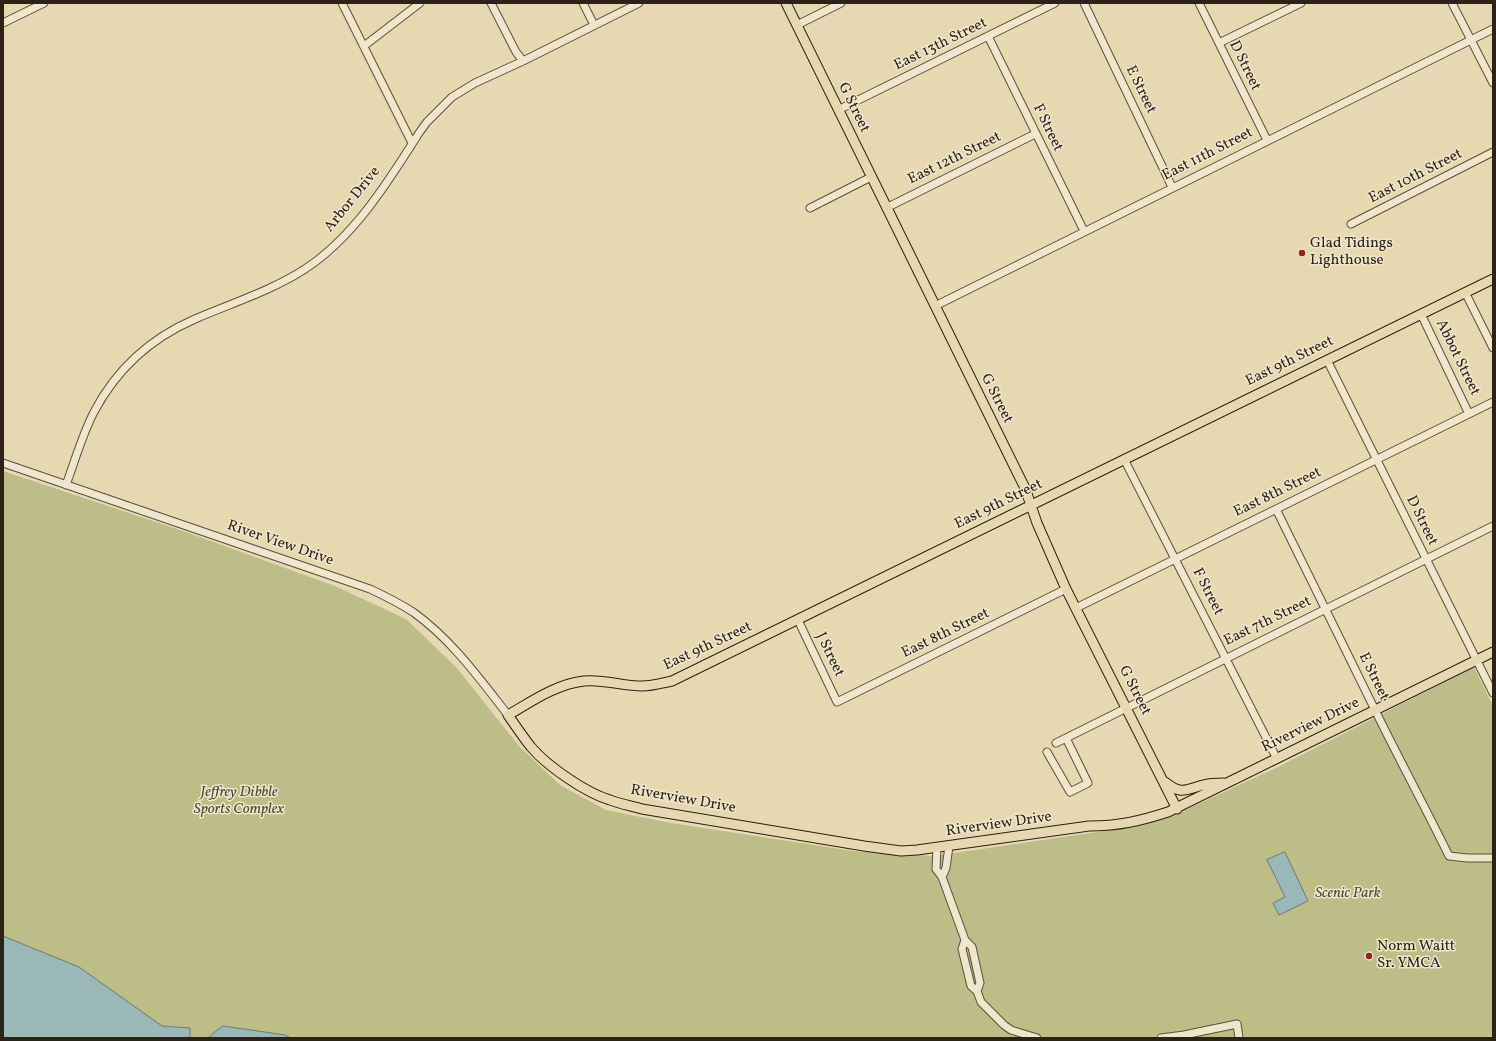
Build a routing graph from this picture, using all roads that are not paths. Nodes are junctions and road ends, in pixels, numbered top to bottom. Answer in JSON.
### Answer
{"nodes":[{"id":1,"x":44,"y":3,"type":"edge"},
{"id":2,"x":342,"y":3,"type":"edge"},
{"id":3,"x":420,"y":3,"type":"edge"},
{"id":4,"x":491,"y":3,"type":"edge"},
{"id":5,"x":583,"y":3,"type":"edge"},
{"id":6,"x":639,"y":3,"type":"edge"},
{"id":7,"x":786,"y":3,"type":"edge"},
{"id":8,"x":841,"y":3,"type":"edge"},
{"id":9,"x":1055,"y":3,"type":"edge"},
{"id":10,"x":1084,"y":3,"type":"edge"},
{"id":11,"x":1199,"y":3,"type":"edge"},
{"id":12,"x":1301,"y":3,"type":"edge"},
{"id":13,"x":1452,"y":3,"type":"edge"},
{"id":14,"x":3,"y":23,"type":"edge"},
{"id":15,"x":594,"y":25,"type":"junction"},
{"id":16,"x":797,"y":25,"type":"junction"},
{"id":17,"x":1493,"y":29,"type":"edge"},
{"id":18,"x":988,"y":36,"type":"junction"},
{"id":19,"x":1470,"y":40,"type":"junction"},
{"id":20,"x":1219,"y":43,"type":"junction"},
{"id":21,"x":364,"y":46,"type":"junction"},
{"id":22,"x":524,"y":62,"type":"junction"},
{"id":23,"x":1493,"y":83,"type":"edge"},
{"id":24,"x":838,"y":110,"type":"junction"},
{"id":25,"x":1035,"y":134,"type":"junction"},
{"id":26,"x":1266,"y":140,"type":"junction"},
{"id":27,"x":412,"y":143,"type":"junction"},
{"id":28,"x":1493,"y":152,"type":"edge"},
{"id":29,"x":871,"y":177,"type":"junction"},
{"id":30,"x":1172,"y":187,"type":"junction"},
{"id":31,"x":810,"y":208,"type":"dead end"},
{"id":32,"x":886,"y":208,"type":"junction"},
{"id":33,"x":1351,"y":224,"type":"dead end"},
{"id":34,"x":1084,"y":231,"type":"junction"},
{"id":35,"x":1493,"y":278,"type":"edge"},
{"id":36,"x":1465,"y":292,"type":"junction"},
{"id":37,"x":935,"y":306,"type":"junction"},
{"id":38,"x":1420,"y":314,"type":"junction"},
{"id":39,"x":1493,"y":348,"type":"edge"},
{"id":40,"x":1327,"y":360,"type":"junction"},
{"id":41,"x":1493,"y":402,"type":"edge"},
{"id":42,"x":1469,"y":414,"type":"junction"},
{"id":43,"x":1124,"y":459,"type":"junction"},
{"id":44,"x":1376,"y":459,"type":"junction"},
{"id":45,"x":3,"y":463,"type":"edge"},
{"id":46,"x":66,"y":485,"type":"junction"},
{"id":47,"x":1030,"y":505,"type":"junction"},
{"id":48,"x":1276,"y":509,"type":"junction"},
{"id":49,"x":1493,"y":526,"type":"edge"},
{"id":50,"x":1175,"y":559,"type":"junction"},
{"id":51,"x":1425,"y":559,"type":"junction"},
{"id":52,"x":1066,"y":588,"type":"junction"},
{"id":53,"x":1076,"y":608,"type":"junction"},
{"id":54,"x":1326,"y":608,"type":"junction"},
{"id":55,"x":798,"y":620,"type":"junction"},
{"id":56,"x":1493,"y":652,"type":"edge"},
{"id":57,"x":1226,"y":658,"type":"junction"},
{"id":58,"x":1476,"y":660,"type":"junction"},
{"id":59,"x":1493,"y":693,"type":"edge"},
{"id":60,"x":837,"y":702,"type":"joint"},
{"id":61,"x":1126,"y":708,"type":"junction"},
{"id":62,"x":1374,"y":710,"type":"junction"},
{"id":63,"x":508,"y":714,"type":"junction"},
{"id":64,"x":1066,"y":738,"type":"junction"},
{"id":65,"x":1056,"y":743,"type":"dead end"},
{"id":66,"x":1047,"y":752,"type":"dead end"},
{"id":67,"x":1277,"y":759,"type":"junction"},
{"id":68,"x":1162,"y":779,"type":"junction"},
{"id":69,"x":1230,"y":782,"type":"junction"},
{"id":70,"x":1177,"y":808,"type":"junction"},
{"id":71,"x":949,"y":846,"type":"junction"},
{"id":72,"x":937,"y":848,"type":"junction"},
{"id":73,"x":1493,"y":858,"type":"edge"},
{"id":74,"x":942,"y":877,"type":"junction"},
{"id":75,"x":1037,"y":1038,"type":"edge"},
{"id":76,"x":1161,"y":1038,"type":"edge"},
{"id":77,"x":1239,"y":1038,"type":"edge"}],
"edges":[{"from":1,"to":14,"type":"street"},
{"from":2,"to":21,"type":"street"},
{"from":3,"to":21,"type":"street"},
{"from":4,"to":22,"type":"street"},
{"from":5,"to":15,"type":"street"},
{"from":6,"to":15,"type":"street","name":"Arbor Drive"},
{"from":7,"to":16,"type":"main road","name":"G Street"},
{"from":8,"to":16,"type":"street"},
{"from":9,"to":18,"type":"street","name":"East 13th Street"},
{"from":10,"to":30,"type":"street","name":"E Street"},
{"from":11,"to":20,"type":"street","name":"D Street"},
{"from":12,"to":20,"type":"street"},
{"from":13,"to":19,"type":"street"},
{"from":15,"to":22,"type":"street","name":"Arbor Drive"},
{"from":16,"to":24,"type":"main road","name":"G Street"},
{"from":17,"to":19,"type":"street","name":"East 11th Street"},
{"from":18,"to":24,"type":"street","name":"East 13th Street"},
{"from":18,"to":25,"type":"street","name":"F Street"},
{"from":19,"to":23,"type":"street"},
{"from":19,"to":26,"type":"street","name":"East 11th Street"},
{"from":20,"to":26,"type":"street","name":"D Street"},
{"from":21,"to":27,"type":"street"},
{"from":22,"to":27,"type":"street","name":"Arbor Drive"},
{"from":24,"to":29,"type":"main road","name":"G Street"},
{"from":25,"to":32,"type":"street","name":"East 12th Street"},
{"from":25,"to":34,"type":"street","name":"F Street"},
{"from":26,"to":30,"type":"street","name":"East 11th Street"},
{"from":27,"to":46,"type":"street","name":"Arbor Drive"},
{"from":28,"to":33,"type":"street","name":"East 10th Street"},
{"from":29,"to":31,"type":"street"},
{"from":29,"to":32,"type":"main road","name":"G Street"},
{"from":30,"to":34,"type":"street","name":"East 11th Street"},
{"from":32,"to":37,"type":"main road","name":"G Street"},
{"from":34,"to":37,"type":"street","name":"East 11th Street"},
{"from":35,"to":36,"type":"main road","name":"East 9th Street"},
{"from":36,"to":38,"type":"main road","name":"East 9th Street"},
{"from":36,"to":39,"type":"street"},
{"from":37,"to":47,"type":"main road","name":"G Street"},
{"from":38,"to":40,"type":"main road","name":"East 9th Street"},
{"from":38,"to":42,"type":"street","name":"Abbot Street"},
{"from":40,"to":43,"type":"main road","name":"East 9th Street"},
{"from":40,"to":44,"type":"street","name":"D Street"},
{"from":41,"to":42,"type":"street","name":"East 8th Street"},
{"from":42,"to":44,"type":"street","name":"East 8th Street"},
{"from":43,"to":47,"type":"main road","name":"East 9th Street"},
{"from":43,"to":50,"type":"street","name":"F Street"},
{"from":44,"to":48,"type":"street","name":"East 8th Street"},
{"from":44,"to":51,"type":"street","name":"D Street"},
{"from":45,"to":46,"type":"street","name":"River View Drive"},
{"from":46,"to":63,"type":"street","name":"River View Drive"},
{"from":47,"to":52,"type":"main road","name":"G Street"},
{"from":47,"to":55,"type":"main road","name":"East 9th Street"},
{"from":48,"to":50,"type":"street","name":"East 8th Street"},
{"from":48,"to":54,"type":"street","name":"E Street"},
{"from":49,"to":51,"type":"street","name":"East 7th Street"},
{"from":50,"to":53,"type":"street","name":"East 8th Street"},
{"from":50,"to":57,"type":"street","name":"F Street"},
{"from":51,"to":54,"type":"street","name":"East 7th Street"},
{"from":51,"to":58,"type":"street","name":"D Street"},
{"from":52,"to":53,"type":"main road","name":"G Street"},
{"from":52,"to":60,"type":"street","name":"East 8th Street"},
{"from":53,"to":61,"type":"main road","name":"G Street"},
{"from":54,"to":57,"type":"street","name":"East 7th Street"},
{"from":54,"to":62,"type":"street","name":"E Street"},
{"from":55,"to":60,"type":"street","name":"J Street"},
{"from":55,"to":63,"type":"main road","name":"East 9th Street"},
{"from":56,"to":58,"type":"main road","name":"Riverview Drive"},
{"from":57,"to":61,"type":"street","name":"East 7th Street"},
{"from":57,"to":67,"type":"street","name":"F Street"},
{"from":58,"to":59,"type":"street","name":"D Street"},
{"from":58,"to":62,"type":"main road","name":"Riverview Drive"},
{"from":61,"to":64,"type":"street","name":"East 7th Street"},
{"from":61,"to":68,"type":"main road","name":"G Street"},
{"from":62,"to":67,"type":"main road","name":"Riverview Drive"},
{"from":62,"to":73,"type":"street","name":"E Street"},
{"from":63,"to":72,"type":"main road","name":"Riverview Drive"},
{"from":64,"to":65,"type":"street","name":"East 7th Street"},
{"from":64,"to":66,"type":"street"},
{"from":67,"to":69,"type":"main road","name":"Riverview Drive"},
{"from":68,"to":69,"type":"main road"},
{"from":68,"to":70,"type":"main road","name":"G Street"},
{"from":69,"to":70,"type":"main road","name":"Riverview Drive"},
{"from":70,"to":71,"type":"main road","name":"Riverview Drive"},
{"from":71,"to":72,"type":"main road","name":"Riverview Drive"},
{"from":71,"to":74,"type":"street"},
{"from":72,"to":74,"type":"street"},
{"from":74,"to":75,"type":"street"},
{"from":76,"to":77,"type":"street"}]}
